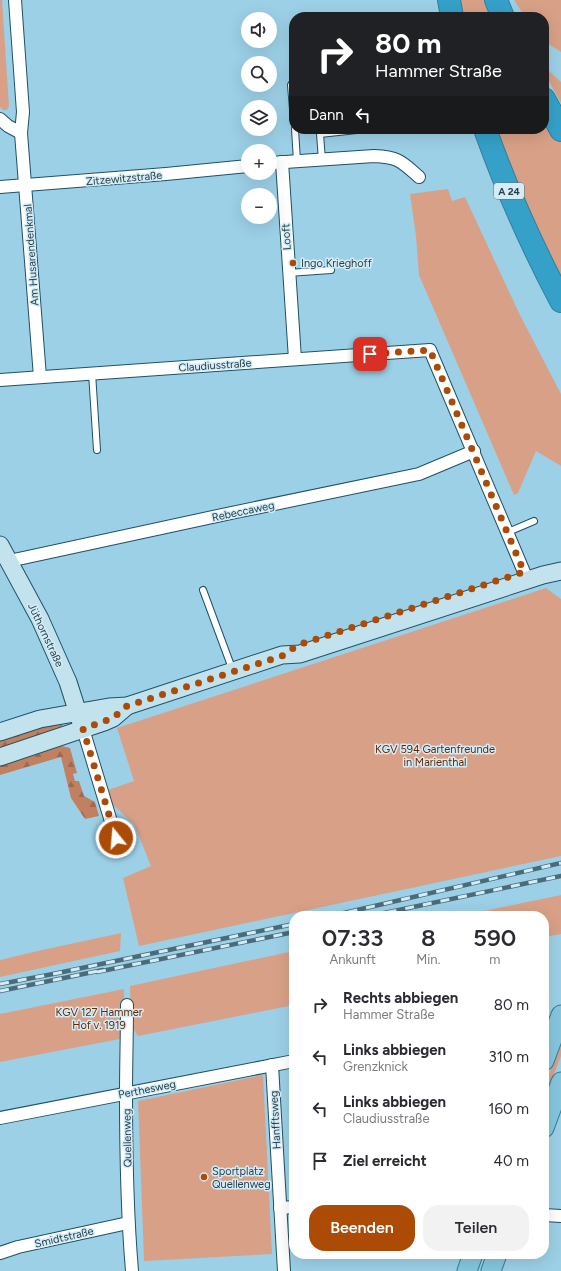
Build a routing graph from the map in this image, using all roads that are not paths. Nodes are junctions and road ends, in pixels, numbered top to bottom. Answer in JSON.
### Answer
{"nodes":[{"id":1,"x":15,"y":0,"type":"edge"},
{"id":2,"x":449,"y":0,"type":"edge"},
{"id":3,"x":496,"y":0,"type":"edge"},
{"id":4,"x":451,"y":12,"type":"edge"},
{"id":5,"x":501,"y":12,"type":"edge"},
{"id":6,"x":549,"y":108,"type":"edge"},
{"id":7,"x":0,"y":119,"type":"edge"},
{"id":8,"x":561,"y":130,"type":"edge"},
{"id":9,"x":21,"y":133,"type":"junction"},
{"id":10,"x":295,"y":134,"type":"edge"},
{"id":11,"x":320,"y":134,"type":"edge"},
{"id":12,"x":487,"y":134,"type":"edge"},
{"id":13,"x":322,"y":160,"type":"junction"},
{"id":14,"x":297,"y":161,"type":"junction"},
{"id":15,"x":277,"y":163,"type":"edge"},
{"id":16,"x":241,"y":167,"type":"edge"},
{"id":17,"x":277,"y":172,"type":"edge"},
{"id":18,"x":419,"y":177,"type":"dead end"},
{"id":19,"x":26,"y":186,"type":"junction"},
{"id":20,"x":0,"y":187,"type":"edge"},
{"id":21,"x":331,"y":270,"type":"dead end"},
{"id":22,"x":288,"y":273,"type":"junction"},
{"id":23,"x":561,"y":301,"type":"edge"},
{"id":24,"x":295,"y":359,"type":"junction"},
{"id":25,"x":92,"y":373,"type":"junction"},
{"id":26,"x":40,"y":377,"type":"junction"},
{"id":27,"x":0,"y":380,"type":"edge"},
{"id":28,"x":97,"y":450,"type":"dead end"},
{"id":29,"x":474,"y":450,"type":"junction"},
{"id":30,"x":534,"y":521,"type":"dead end"},
{"id":31,"x":508,"y":532,"type":"junction"},
{"id":32,"x":0,"y":545,"type":"edge"},
{"id":33,"x":9,"y":561,"type":"junction"},
{"id":34,"x":561,"y":561,"type":"edge"},
{"id":35,"x":561,"y":571,"type":"edge"},
{"id":36,"x":524,"y":572,"type":"junction"},
{"id":37,"x":203,"y":590,"type":"dead end"},
{"id":38,"x":282,"y":656,"type":"junction"},
{"id":39,"x":234,"y":672,"type":"junction"},
{"id":40,"x":127,"y":706,"type":"junction"},
{"id":41,"x":78,"y":713,"type":"junction"},
{"id":42,"x":83,"y":729,"type":"junction"},
{"id":43,"x":0,"y":732,"type":"edge"},
{"id":44,"x":0,"y":757,"type":"edge"},
{"id":45,"x":116,"y":838,"type":"dead end"},
{"id":46,"x":127,"y":1005,"type":"dead end"},
{"id":47,"x":561,"y":1015,"type":"edge"},
{"id":48,"x":549,"y":1046,"type":"edge"},
{"id":49,"x":289,"y":1062,"type":"edge"},
{"id":50,"x":272,"y":1065,"type":"junction"},
{"id":51,"x":560,"y":1087,"type":"edge"},
{"id":52,"x":126,"y":1093,"type":"junction"},
{"id":53,"x":549,"y":1115,"type":"edge"},
{"id":54,"x":0,"y":1118,"type":"edge"},
{"id":55,"x":289,"y":1207,"type":"edge"},
{"id":56,"x":280,"y":1208,"type":"junction"},
{"id":57,"x":549,"y":1215,"type":"edge"},
{"id":58,"x":561,"y":1216,"type":"edge"},
{"id":59,"x":128,"y":1223,"type":"junction"},
{"id":60,"x":0,"y":1252,"type":"edge"},
{"id":61,"x":471,"y":1259,"type":"edge"},
{"id":62,"x":495,"y":1259,"type":"edge"},
{"id":63,"x":132,"y":1271,"type":"edge"},
{"id":64,"x":284,"y":1271,"type":"edge"},
{"id":65,"x":467,"y":1271,"type":"edge"},
{"id":66,"x":490,"y":1271,"type":"edge"}],
"edges":[{"from":1,"to":9,"type":"street","name":"Am Husarendenkmal"},
{"from":2,"to":4,"type":"highway"},
{"from":3,"to":5,"type":"highway"},
{"from":6,"to":8,"type":"highway"},
{"from":7,"to":9,"type":"street"},
{"from":9,"to":19,"type":"street","name":"Am Husarendenkmal"},
{"from":10,"to":14,"type":"lane"},
{"from":11,"to":13,"type":"lane"},
{"from":12,"to":23,"type":"highway","number":"A 24"},
{"from":13,"to":14,"type":"street"},
{"from":13,"to":18,"type":"street"},
{"from":14,"to":15,"type":"street"},
{"from":16,"to":19,"type":"street","name":"Zitzewitzstraße"},
{"from":17,"to":22,"type":"street","name":"Looft"},
{"from":19,"to":20,"type":"street","name":"Zitzewitzstraße"},
{"from":19,"to":26,"type":"street","name":"Am Husarendenkmal"},
{"from":21,"to":22,"type":"lane"},
{"from":22,"to":24,"type":"street","name":"Looft"},
{"from":24,"to":25,"type":"street","name":"Claudiusstraße"},
{"from":24,"to":29,"type":"street","name":"Claudiusstraße"},
{"from":25,"to":26,"type":"street","name":"Claudiusstraße"},
{"from":25,"to":28,"type":"lane"},
{"from":26,"to":27,"type":"street","name":"Claudiusstraße"},
{"from":29,"to":31,"type":"street"},
{"from":29,"to":33,"type":"street","name":"Rebeccaweg"},
{"from":30,"to":31,"type":"lane"},
{"from":31,"to":36,"type":"street"},
{"from":32,"to":33,"type":"main road","name":"Jüthornstraße"},
{"from":33,"to":41,"type":"main road","name":"Jüthornstraße"},
{"from":34,"to":36,"type":"main road"},
{"from":35,"to":38,"type":"main road"},
{"from":36,"to":38,"type":"main road"},
{"from":37,"to":39,"type":"lane"},
{"from":38,"to":39,"type":"main road"},
{"from":39,"to":40,"type":"main road"},
{"from":40,"to":41,"type":"main road"},
{"from":40,"to":42,"type":"main road"},
{"from":41,"to":42,"type":"main road","name":"Jüthornstraße"},
{"from":41,"to":43,"type":"main road"},
{"from":42,"to":44,"type":"main road"},
{"from":42,"to":45,"type":"street"},
{"from":46,"to":52,"type":"street","name":"Quellenweg"},
{"from":47,"to":48,"type":"main road"},
{"from":49,"to":50,"type":"street","name":"Perthesweg"},
{"from":50,"to":52,"type":"street","name":"Perthesweg"},
{"from":50,"to":56,"type":"street","name":"Hanfftsweg"},
{"from":51,"to":53,"type":"main road"},
{"from":52,"to":54,"type":"street","name":"Perthesweg"},
{"from":52,"to":59,"type":"street","name":"Quellenweg"},
{"from":55,"to":56,"type":"street"},
{"from":56,"to":64,"type":"street","name":"Hanfftsweg"},
{"from":57,"to":58,"type":"street"},
{"from":59,"to":60,"type":"street","name":"Smidtstraße"},
{"from":59,"to":63,"type":"street","name":"Quellenweg"},
{"from":61,"to":65,"type":"main road"},
{"from":62,"to":66,"type":"main road"}]}
